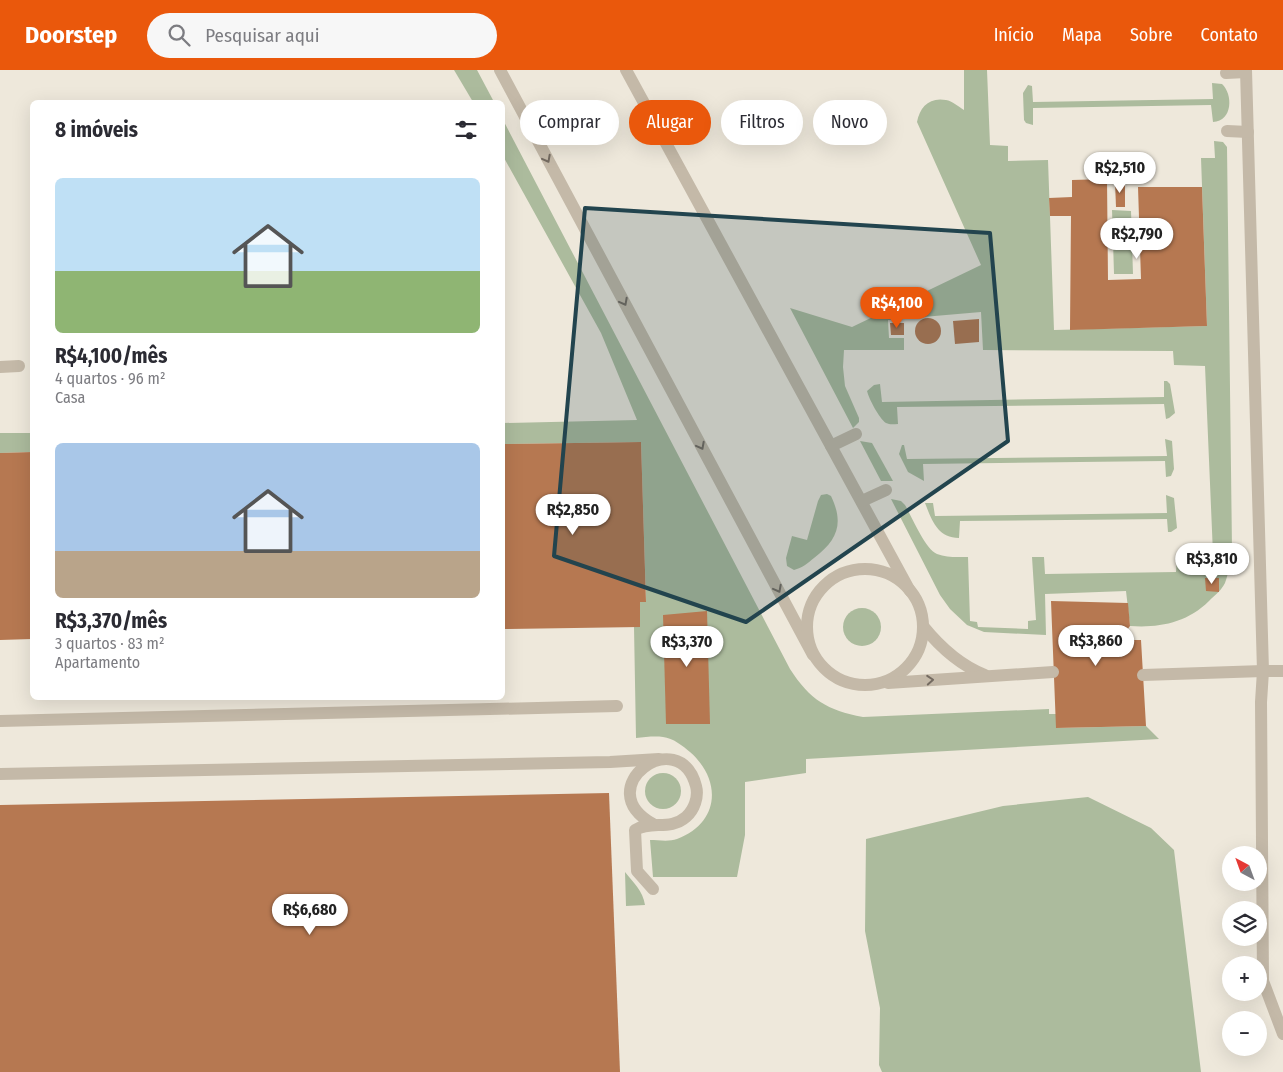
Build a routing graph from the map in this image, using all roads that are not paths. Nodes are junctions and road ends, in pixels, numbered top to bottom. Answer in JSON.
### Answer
{"nodes":[{"id":1,"x":500,"y":70,"type":"edge"},
{"id":2,"x":626,"y":70,"type":"edge"},
{"id":3,"x":1246,"y":71,"type":"edge"},
{"id":4,"x":1226,"y":73,"type":"dead end"},
{"id":5,"x":1227,"y":132,"type":"dead end"},
{"id":6,"x":1248,"y":132,"type":"junction"},
{"id":7,"x":0,"y":366,"type":"edge"},
{"id":8,"x":19,"y":366,"type":"dead end"},
{"id":9,"x":856,"y":434,"type":"dead end"},
{"id":10,"x":831,"y":446,"type":"junction"},
{"id":11,"x":886,"y":490,"type":"dead end"},
{"id":12,"x":862,"y":502,"type":"junction"},
{"id":13,"x":910,"y":591,"type":"junction"},
{"id":14,"x":923,"y":626,"type":"junction"},
{"id":15,"x":813,"y":655,"type":"junction"},
{"id":16,"x":1263,"y":671,"type":"junction"},
{"id":17,"x":1283,"y":671,"type":"edge"},
{"id":18,"x":1053,"y":672,"type":"dead end"},
{"id":19,"x":1143,"y":674,"type":"dead end"},
{"id":20,"x":987,"y":676,"type":"junction"},
{"id":21,"x":881,"y":683,"type":"junction"},
{"id":22,"x":617,"y":706,"type":"dead end"},
{"id":23,"x":0,"y":720,"type":"edge"},
{"id":24,"x":659,"y":759,"type":"junction"},
{"id":25,"x":0,"y":774,"type":"edge"},
{"id":26,"x":653,"y":824,"type":"junction"},
{"id":27,"x":653,"y":889,"type":"dead end"},
{"id":28,"x":1283,"y":1034,"type":"edge"}],
"edges":[{"from":1,"to":15,"type":"lane","one_way":true},
{"from":2,"to":10,"type":"lane"},
{"from":3,"to":4,"type":"lane"},
{"from":3,"to":6,"type":"lane"},
{"from":5,"to":6,"type":"lane"},
{"from":6,"to":16,"type":"lane"},
{"from":7,"to":8,"type":"lane"},
{"from":9,"to":10,"type":"lane"},
{"from":10,"to":12,"type":"lane"},
{"from":11,"to":12,"type":"lane"},
{"from":12,"to":13,"type":"lane"},
{"from":13,"to":14,"type":"lane"},
{"from":13,"to":15,"type":"lane"},
{"from":14,"to":20,"type":"lane"},
{"from":14,"to":21,"type":"lane"},
{"from":15,"to":21,"type":"lane"},
{"from":16,"to":17,"type":"lane"},
{"from":16,"to":19,"type":"lane"},
{"from":16,"to":28,"type":"lane"},
{"from":18,"to":20,"type":"lane"},
{"from":21,"to":20,"type":"lane","one_way":true},
{"from":22,"to":23,"type":"lane"},
{"from":24,"to":25,"type":"lane"},
{"from":24,"to":26,"type":"lane"},
{"from":24,"to":26,"type":"lane"},
{"from":26,"to":27,"type":"lane"}]}
